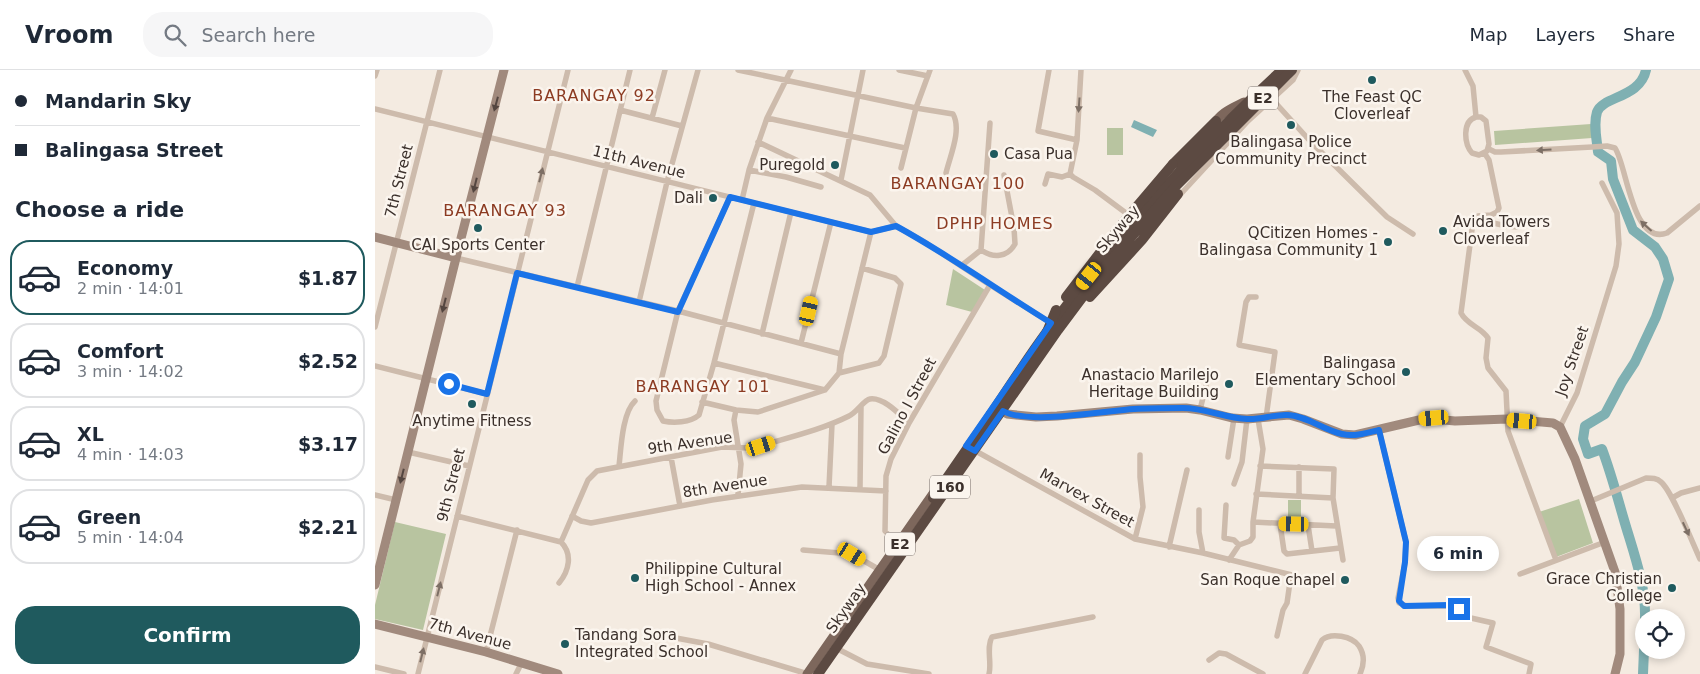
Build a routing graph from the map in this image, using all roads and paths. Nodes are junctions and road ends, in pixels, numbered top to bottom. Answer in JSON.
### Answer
{"nodes":[{"id":1,"x":377,"y":70,"type":"edge"},
{"id":2,"x":440,"y":70,"type":"edge"},
{"id":3,"x":505,"y":70,"type":"edge"},
{"id":4,"x":568,"y":70,"type":"edge"},
{"id":5,"x":630,"y":70,"type":"edge"},
{"id":6,"x":665,"y":70,"type":"edge"},
{"id":7,"x":698,"y":70,"type":"edge"},
{"id":8,"x":738,"y":70,"type":"edge"},
{"id":9,"x":791,"y":70,"type":"edge"},
{"id":10,"x":863,"y":70,"type":"edge"},
{"id":11,"x":899,"y":70,"type":"edge"},
{"id":12,"x":1049,"y":70,"type":"edge"},
{"id":13,"x":1081,"y":70,"type":"edge"},
{"id":14,"x":1277,"y":70,"type":"edge"},
{"id":15,"x":1282,"y":70,"type":"edge"},
{"id":16,"x":1293,"y":70,"type":"edge"},
{"id":17,"x":1298,"y":70,"type":"edge"},
{"id":18,"x":1465,"y":70,"type":"edge"},
{"id":19,"x":929,"y":73,"type":"edge"},
{"id":20,"x":375,"y":76,"type":"edge"},
{"id":21,"x":786,"y":81,"type":"junction"},
{"id":22,"x":858,"y":96,"type":"junction"},
{"id":23,"x":1272,"y":99,"type":"junction"},
{"id":24,"x":1244,"y":102,"type":"junction"},
{"id":25,"x":916,"y":108,"type":"junction"},
{"id":26,"x":375,"y":109,"type":"edge"},
{"id":27,"x":620,"y":110,"type":"junction"},
{"id":28,"x":1476,"y":117,"type":"junction"},
{"id":29,"x":653,"y":118,"type":"junction"},
{"id":30,"x":767,"y":118,"type":"junction"},
{"id":31,"x":1247,"y":121,"type":"junction"},
{"id":32,"x":427,"y":122,"type":"junction"},
{"id":33,"x":1215,"y":122,"type":"junction"},
{"id":34,"x":990,"y":124,"type":"dead end"},
{"id":35,"x":682,"y":126,"type":"junction"},
{"id":36,"x":849,"y":137,"type":"junction"},
{"id":37,"x":487,"y":138,"type":"junction"},
{"id":38,"x":1208,"y":138,"type":"junction"},
{"id":39,"x":1077,"y":140,"type":"junction"},
{"id":40,"x":758,"y":142,"type":"junction"},
{"id":41,"x":905,"y":148,"type":"junction"},
{"id":42,"x":1487,"y":151,"type":"junction"},
{"id":43,"x":547,"y":152,"type":"junction"},
{"id":44,"x":607,"y":167,"type":"junction"},
{"id":45,"x":901,"y":168,"type":"dead end"},
{"id":46,"x":749,"y":170,"type":"junction"},
{"id":47,"x":946,"y":173,"type":"dead end"},
{"id":48,"x":1071,"y":174,"type":"junction"},
{"id":49,"x":1004,"y":175,"type":"dead end"},
{"id":50,"x":841,"y":180,"type":"junction"},
{"id":51,"x":667,"y":182,"type":"junction"},
{"id":52,"x":1045,"y":184,"type":"dead end"},
{"id":53,"x":1602,"y":184,"type":"dead end"},
{"id":54,"x":821,"y":187,"type":"dead end"},
{"id":55,"x":730,"y":197,"type":"junction"},
{"id":56,"x":742,"y":200,"type":"junction"},
{"id":57,"x":754,"y":203,"type":"junction"},
{"id":58,"x":1700,"y":206,"type":"edge"},
{"id":59,"x":791,"y":212,"type":"junction"},
{"id":60,"x":1474,"y":219,"type":"junction"},
{"id":61,"x":1134,"y":220,"type":"junction"},
{"id":62,"x":831,"y":222,"type":"junction"},
{"id":63,"x":896,"y":226,"type":"junction"},
{"id":64,"x":1517,"y":227,"type":"dead end"},
{"id":65,"x":871,"y":232,"type":"junction"},
{"id":66,"x":1413,"y":234,"type":"dead end"},
{"id":67,"x":375,"y":237,"type":"edge"},
{"id":68,"x":396,"y":242,"type":"junction"},
{"id":69,"x":981,"y":250,"type":"junction"},
{"id":70,"x":456,"y":258,"type":"junction"},
{"id":71,"x":961,"y":266,"type":"junction"},
{"id":72,"x":863,"y":268,"type":"junction"},
{"id":73,"x":517,"y":273,"type":"junction"},
{"id":74,"x":990,"y":285,"type":"junction"},
{"id":75,"x":577,"y":287,"type":"junction"},
{"id":76,"x":1256,"y":297,"type":"dead end"},
{"id":77,"x":1080,"y":301,"type":"junction"},
{"id":78,"x":639,"y":302,"type":"junction"},
{"id":79,"x":678,"y":312,"type":"junction"},
{"id":80,"x":723,"y":324,"type":"junction"},
{"id":81,"x":375,"y":328,"type":"edge"},
{"id":82,"x":1052,"y":328,"type":"junction"},
{"id":83,"x":762,"y":334,"type":"junction"},
{"id":84,"x":801,"y":343,"type":"junction"},
{"id":85,"x":841,"y":354,"type":"junction"},
{"id":86,"x":714,"y":363,"type":"junction"},
{"id":87,"x":375,"y":366,"type":"edge"},
{"id":88,"x":839,"y":373,"type":"junction"},
{"id":89,"x":426,"y":379,"type":"junction"},
{"id":90,"x":1207,"y":381,"type":"dead end"},
{"id":91,"x":825,"y":390,"type":"junction"},
{"id":92,"x":487,"y":394,"type":"junction"},
{"id":93,"x":635,"y":401,"type":"dead end"},
{"id":94,"x":702,"y":402,"type":"junction"},
{"id":95,"x":861,"y":406,"type":"junction"},
{"id":96,"x":736,"y":410,"type":"junction"},
{"id":97,"x":1200,"y":410,"type":"junction"},
{"id":98,"x":1003,"y":411,"type":"junction"},
{"id":99,"x":1234,"y":418,"type":"junction"},
{"id":100,"x":1247,"y":419,"type":"junction"},
{"id":101,"x":1262,"y":419,"type":"junction"},
{"id":102,"x":1507,"y":419,"type":"junction"},
{"id":103,"x":909,"y":423,"type":"junction"},
{"id":104,"x":832,"y":424,"type":"junction"},
{"id":105,"x":1560,"y":427,"type":"junction"},
{"id":106,"x":1379,"y":430,"type":"junction"},
{"id":107,"x":966,"y":446,"type":"junction"},
{"id":108,"x":739,"y":448,"type":"junction"},
{"id":109,"x":975,"y":451,"type":"junction"},
{"id":110,"x":408,"y":452,"type":"junction"},
{"id":111,"x":1140,"y":455,"type":"dead end"},
{"id":112,"x":671,"y":457,"type":"junction"},
{"id":113,"x":1228,"y":457,"type":"dead end"},
{"id":114,"x":469,"y":466,"type":"junction"},
{"id":115,"x":619,"y":466,"type":"junction"},
{"id":116,"x":1260,"y":466,"type":"junction"},
{"id":117,"x":1299,"y":467,"type":"junction"},
{"id":118,"x":1187,"y":470,"type":"dead end"},
{"id":119,"x":1234,"y":484,"type":"dead end"},
{"id":120,"x":829,"y":487,"type":"junction"},
{"id":121,"x":1700,"y":488,"type":"edge"},
{"id":122,"x":860,"y":489,"type":"junction"},
{"id":123,"x":886,"y":491,"type":"junction"},
{"id":124,"x":1257,"y":494,"type":"junction"},
{"id":125,"x":375,"y":495,"type":"edge"},
{"id":126,"x":739,"y":495,"type":"junction"},
{"id":127,"x":1299,"y":496,"type":"junction"},
{"id":128,"x":1333,"y":498,"type":"junction"},
{"id":129,"x":1672,"y":498,"type":"junction"},
{"id":130,"x":396,"y":500,"type":"junction"},
{"id":131,"x":1591,"y":501,"type":"junction"},
{"id":132,"x":1227,"y":505,"type":"dead end"},
{"id":133,"x":680,"y":506,"type":"junction"},
{"id":134,"x":1199,"y":510,"type":"dead end"},
{"id":135,"x":457,"y":516,"type":"junction"},
{"id":136,"x":572,"y":516,"type":"junction"},
{"id":137,"x":1253,"y":522,"type":"junction"},
{"id":138,"x":1280,"y":524,"type":"junction"},
{"id":139,"x":1308,"y":525,"type":"junction"},
{"id":140,"x":1336,"y":526,"type":"junction"},
{"id":141,"x":517,"y":530,"type":"junction"},
{"id":142,"x":1135,"y":539,"type":"junction"},
{"id":143,"x":561,"y":542,"type":"junction"},
{"id":144,"x":1605,"y":542,"type":"junction"},
{"id":145,"x":1239,"y":544,"type":"junction"},
{"id":146,"x":897,"y":545,"type":"junction"},
{"id":147,"x":1169,"y":547,"type":"junction"},
{"id":148,"x":1341,"y":548,"type":"junction"},
{"id":149,"x":803,"y":550,"type":"dead end"},
{"id":150,"x":1312,"y":551,"type":"junction"},
{"id":151,"x":1203,"y":553,"type":"junction"},
{"id":152,"x":1700,"y":559,"type":"edge"},
{"id":153,"x":1229,"y":560,"type":"junction"},
{"id":154,"x":1343,"y":560,"type":"dead end"},
{"id":155,"x":1556,"y":560,"type":"junction"},
{"id":156,"x":880,"y":570,"type":"junction"},
{"id":157,"x":1520,"y":574,"type":"dead end"},
{"id":158,"x":1291,"y":575,"type":"junction"},
{"id":159,"x":1300,"y":577,"type":"dead end"},
{"id":160,"x":559,"y":583,"type":"dead end"},
{"id":161,"x":375,"y":585,"type":"edge"},
{"id":162,"x":1093,"y":617,"type":"dead end"},
{"id":163,"x":375,"y":624,"type":"edge"},
{"id":164,"x":1277,"y":636,"type":"dead end"},
{"id":165,"x":427,"y":637,"type":"junction"},
{"id":166,"x":676,"y":638,"type":"dead end"},
{"id":167,"x":828,"y":644,"type":"junction"},
{"id":168,"x":839,"y":650,"type":"junction"},
{"id":169,"x":486,"y":652,"type":"junction"},
{"id":170,"x":1209,"y":660,"type":"dead end"},
{"id":171,"x":521,"y":662,"type":"junction"},
{"id":172,"x":375,"y":667,"type":"edge"},
{"id":173,"x":893,"y":671,"type":"edge"},
{"id":174,"x":1252,"y":672,"type":"edge"},
{"id":175,"x":554,"y":673,"type":"edge"},
{"id":176,"x":404,"y":674,"type":"edge"},
{"id":177,"x":418,"y":674,"type":"edge"},
{"id":178,"x":515,"y":674,"type":"edge"},
{"id":179,"x":808,"y":674,"type":"edge"},
{"id":180,"x":820,"y":674,"type":"edge"},
{"id":181,"x":929,"y":674,"type":"edge"},
{"id":182,"x":989,"y":674,"type":"edge"},
{"id":183,"x":1263,"y":674,"type":"edge"},
{"id":184,"x":1305,"y":674,"type":"edge"},
{"id":185,"x":1360,"y":674,"type":"edge"},
{"id":186,"x":1529,"y":674,"type":"edge"},
{"id":187,"x":1615,"y":674,"type":"edge"}],
"edges":[{"from":1,"to":20,"type":"street"},
{"from":2,"to":32,"type":"street","name":"7th Street"},
{"from":3,"to":37,"type":"street","one_way":true},
{"from":4,"to":43,"type":"street","name":"9th Street"},
{"from":5,"to":27,"type":"street"},
{"from":6,"to":29,"type":"street"},
{"from":7,"to":35,"type":"street"},
{"from":8,"to":21,"type":"street"},
{"from":9,"to":21,"type":"street"},
{"from":10,"to":22,"type":"street"},
{"from":11,"to":19,"type":"street"},
{"from":12,"to":39,"type":"street"},
{"from":13,"to":39,"type":"street","one_way":true},
{"from":14,"to":24,"type":"main road","number":"160"},
{"from":15,"to":82,"type":"highway","name":"Skyway","number":"E2","bridge":true},
{"from":16,"to":77,"type":"main road","number":"160"},
{"from":16,"to":82,"type":"highway","name":"Skyway","number":"E2","bridge":true},
{"from":17,"to":23,"type":"street"},
{"from":18,"to":28,"type":"street"},
{"from":19,"to":25,"type":"street"},
{"from":21,"to":22,"type":"street"},
{"from":21,"to":30,"type":"street"},
{"from":22,"to":25,"type":"street"},
{"from":22,"to":36,"type":"street"},
{"from":23,"to":31,"type":"street"},
{"from":23,"to":66,"type":"street"},
{"from":24,"to":33,"type":"main road"},
{"from":24,"to":38,"type":"main road","number":"160"},
{"from":25,"to":41,"type":"street"},
{"from":25,"to":47,"type":"street"},
{"from":26,"to":32,"type":"street","name":"11th Avenue"},
{"from":27,"to":29,"type":"street"},
{"from":27,"to":44,"type":"street"},
{"from":28,"to":42,"type":"street"},
{"from":28,"to":42,"type":"street"},
{"from":29,"to":35,"type":"street"},
{"from":30,"to":36,"type":"street"},
{"from":30,"to":40,"type":"street"},
{"from":31,"to":77,"type":"street"},
{"from":31,"to":82,"type":"highway","bridge":true},
{"from":32,"to":37,"type":"street","name":"11th Avenue"},
{"from":32,"to":68,"type":"street","name":"7th Street"},
{"from":33,"to":38,"type":"main road"},
{"from":33,"to":82,"type":"highway","bridge":true},
{"from":34,"to":69,"type":"street"},
{"from":35,"to":51,"type":"street"},
{"from":36,"to":41,"type":"street"},
{"from":36,"to":50,"type":"street"},
{"from":37,"to":43,"type":"street","name":"11th Avenue"},
{"from":37,"to":70,"type":"street","one_way":true},
{"from":38,"to":61,"type":"main road","number":"160"},
{"from":39,"to":48,"type":"street"},
{"from":40,"to":46,"type":"street"},
{"from":40,"to":50,"type":"street"},
{"from":41,"to":45,"type":"street"},
{"from":58,"to":42,"type":"street","one_way":true},
{"from":42,"to":60,"type":"street"},
{"from":43,"to":44,"type":"street","name":"11th Avenue"},
{"from":73,"to":43,"type":"street","name":"9th Street","one_way":true},
{"from":44,"to":51,"type":"street","name":"11th Avenue"},
{"from":44,"to":75,"type":"street"},
{"from":46,"to":54,"type":"street"},
{"from":46,"to":56,"type":"street"},
{"from":48,"to":52,"type":"street"},
{"from":48,"to":61,"type":"street"},
{"from":49,"to":69,"type":"street"},
{"from":50,"to":63,"type":"street"},
{"from":51,"to":55,"type":"street","name":"11th Avenue"},
{"from":51,"to":78,"type":"street"},
{"from":53,"to":105,"type":"street","name":"Joy Street"},
{"from":55,"to":56,"type":"street","name":"11th Avenue"},
{"from":55,"to":79,"type":"street"},
{"from":56,"to":57,"type":"street","name":"11th Avenue"},
{"from":57,"to":59,"type":"street","name":"11th Avenue"},
{"from":57,"to":80,"type":"street"},
{"from":59,"to":62,"type":"street","name":"11th Avenue"},
{"from":59,"to":83,"type":"street"},
{"from":60,"to":64,"type":"street"},
{"from":60,"to":102,"type":"street"},
{"from":61,"to":82,"type":"main road","number":"160"},
{"from":62,"to":65,"type":"street","name":"11th Avenue"},
{"from":62,"to":84,"type":"street"},
{"from":63,"to":65,"type":"street","name":"11th Avenue"},
{"from":63,"to":71,"type":"street"},
{"from":65,"to":72,"type":"street"},
{"from":67,"to":68,"type":"street"},
{"from":68,"to":70,"type":"street"},
{"from":68,"to":81,"type":"street","name":"7th Street"},
{"from":69,"to":71,"type":"street"},
{"from":70,"to":73,"type":"street"},
{"from":70,"to":89,"type":"street","one_way":true},
{"from":71,"to":74,"type":"street"},
{"from":72,"to":85,"type":"street"},
{"from":72,"to":88,"type":"street"},
{"from":73,"to":75,"type":"street"},
{"from":73,"to":92,"type":"street","name":"9th Street"},
{"from":74,"to":82,"type":"street"},
{"from":74,"to":103,"type":"street","name":"Galino Ⅰ Street"},
{"from":75,"to":78,"type":"street"},
{"from":76,"to":101,"type":"street"},
{"from":77,"to":98,"type":"main road","number":"160"},
{"from":78,"to":79,"type":"street"},
{"from":79,"to":80,"type":"street"},
{"from":79,"to":94,"type":"street"},
{"from":80,"to":83,"type":"street"},
{"from":80,"to":86,"type":"street"},
{"from":82,"to":107,"type":"main road","number":"160"},
{"from":82,"to":179,"type":"highway","name":"Skyway","number":"E2","bridge":true},
{"from":82,"to":180,"type":"highway","name":"Skyway","number":"E2","bridge":true},
{"from":83,"to":84,"type":"street"},
{"from":84,"to":85,"type":"street"},
{"from":85,"to":88,"type":"street"},
{"from":86,"to":91,"type":"street"},
{"from":86,"to":94,"type":"street"},
{"from":87,"to":89,"type":"street"},
{"from":88,"to":91,"type":"street"},
{"from":89,"to":92,"type":"street"},
{"from":89,"to":110,"type":"street"},
{"from":90,"to":97,"type":"street"},
{"from":91,"to":96,"type":"street"},
{"from":92,"to":114,"type":"street","name":"9th Street"},
{"from":93,"to":115,"type":"street"},
{"from":94,"to":96,"type":"street"},
{"from":95,"to":103,"type":"street","name":"9th Avenue"},
{"from":95,"to":104,"type":"street","name":"9th Avenue"},
{"from":95,"to":122,"type":"street"},
{"from":96,"to":108,"type":"street"},
{"from":97,"to":98,"type":"street"},
{"from":97,"to":99,"type":"street"},
{"from":98,"to":109,"type":"main road","number":"160"},
{"from":99,"to":100,"type":"street"},
{"from":99,"to":113,"type":"street"},
{"from":100,"to":101,"type":"street"},
{"from":100,"to":119,"type":"street"},
{"from":101,"to":106,"type":"street"},
{"from":101,"to":116,"type":"street"},
{"from":102,"to":105,"type":"street"},
{"from":102,"to":106,"type":"street"},
{"from":102,"to":155,"type":"street"},
{"from":103,"to":123,"type":"street","name":"Galino Ⅰ Street"},
{"from":104,"to":108,"type":"street","name":"9th Avenue"},
{"from":104,"to":120,"type":"street"},
{"from":105,"to":131,"type":"street"},
{"from":106,"to":186,"type":"street"},
{"from":107,"to":109,"type":"street","name":"Marvex Street"},
{"from":107,"to":146,"type":"main road","number":"160"},
{"from":108,"to":112,"type":"street","name":"9th Avenue"},
{"from":108,"to":126,"type":"street"},
{"from":109,"to":142,"type":"street","name":"Marvex Street"},
{"from":109,"to":168,"type":"main road","number":"160"},
{"from":110,"to":114,"type":"street"},
{"from":110,"to":130,"type":"street","one_way":true},
{"from":111,"to":142,"type":"street"},
{"from":112,"to":115,"type":"street","name":"9th Avenue"},
{"from":112,"to":133,"type":"street"},
{"from":114,"to":135,"type":"street","name":"9th Street"},
{"from":115,"to":136,"type":"street","name":"9th Avenue"},
{"from":116,"to":117,"type":"street"},
{"from":116,"to":124,"type":"street"},
{"from":117,"to":127,"type":"street"},
{"from":117,"to":128,"type":"street"},
{"from":118,"to":147,"type":"street"},
{"from":120,"to":122,"type":"street","name":"8th Avenue"},
{"from":120,"to":126,"type":"street","name":"8th Avenue"},
{"from":121,"to":129,"type":"street"},
{"from":122,"to":123,"type":"street","name":"8th Avenue"},
{"from":123,"to":146,"type":"street","name":"Galino Ⅰ Street"},
{"from":124,"to":127,"type":"street"},
{"from":124,"to":137,"type":"street"},
{"from":125,"to":130,"type":"street"},
{"from":126,"to":133,"type":"street","name":"8th Avenue"},
{"from":127,"to":128,"type":"street"},
{"from":128,"to":140,"type":"street"},
{"from":129,"to":131,"type":"street"},
{"from":129,"to":152,"type":"street","one_way":true},
{"from":130,"to":161,"type":"street"},
{"from":131,"to":144,"type":"street"},
{"from":132,"to":145,"type":"street"},
{"from":133,"to":136,"type":"street","name":"8th Avenue"},
{"from":134,"to":151,"type":"street"},
{"from":135,"to":141,"type":"street"},
{"from":165,"to":135,"type":"street","name":"9th Street","one_way":true},
{"from":136,"to":143,"type":"street","name":"9th Avenue"},
{"from":137,"to":138,"type":"street"},
{"from":137,"to":145,"type":"street"},
{"from":138,"to":139,"type":"street"},
{"from":138,"to":150,"type":"street"},
{"from":139,"to":140,"type":"street"},
{"from":139,"to":150,"type":"street"},
{"from":140,"to":148,"type":"street"},
{"from":141,"to":143,"type":"street"},
{"from":141,"to":169,"type":"street"},
{"from":142,"to":147,"type":"street","name":"Marvex Street"},
{"from":143,"to":160,"type":"street"},
{"from":144,"to":155,"type":"street"},
{"from":144,"to":187,"type":"street"},
{"from":145,"to":153,"type":"street"},
{"from":146,"to":156,"type":"main road","number":"160"},
{"from":147,"to":151,"type":"street","name":"Marvex Street"},
{"from":148,"to":150,"type":"street"},
{"from":148,"to":154,"type":"street"},
{"from":149,"to":156,"type":"street"},
{"from":151,"to":153,"type":"street","name":"Marvex Street"},
{"from":153,"to":158,"type":"street","name":"Marvex Street"},
{"from":155,"to":157,"type":"street"},
{"from":156,"to":167,"type":"main road","number":"160"},
{"from":158,"to":159,"type":"street","name":"Marvex Street"},
{"from":158,"to":164,"type":"street"},
{"from":162,"to":182,"type":"street"},
{"from":163,"to":165,"type":"street","name":"7th Avenue"},
{"from":165,"to":169,"type":"street","name":"7th Avenue"},
{"from":177,"to":165,"type":"street","name":"9th Street","one_way":true},
{"from":166,"to":179,"type":"street"},
{"from":167,"to":168,"type":"street"},
{"from":167,"to":179,"type":"main road","number":"160"},
{"from":168,"to":173,"type":"street"},
{"from":168,"to":180,"type":"main road","number":"160"},
{"from":169,"to":171,"type":"street","name":"7th Avenue"},
{"from":170,"to":174,"type":"street"},
{"from":171,"to":175,"type":"street","name":"7th Avenue"},
{"from":171,"to":178,"type":"street"},
{"from":172,"to":176,"type":"street"},
{"from":173,"to":181,"type":"street"},
{"from":174,"to":183,"type":"street"},
{"from":184,"to":185,"type":"street"}]}
